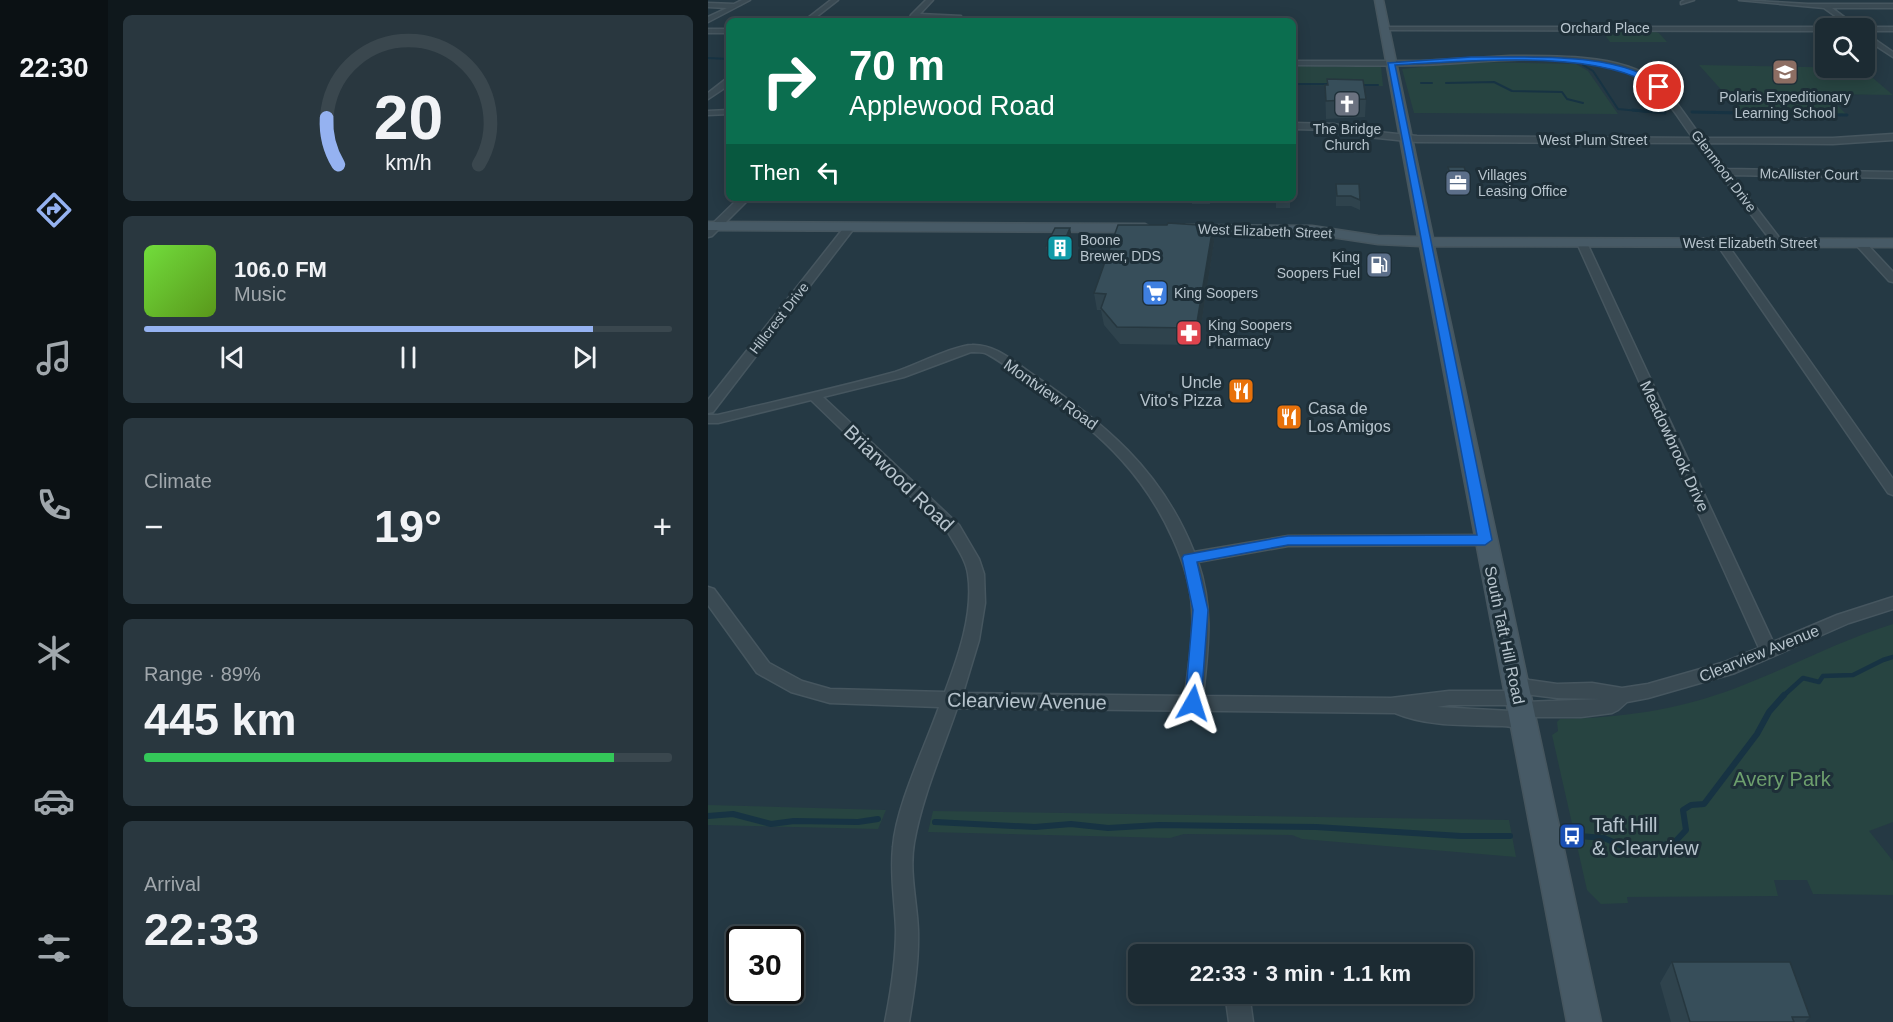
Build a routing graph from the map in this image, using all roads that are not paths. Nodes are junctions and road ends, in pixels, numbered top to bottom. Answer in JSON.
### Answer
{"nodes":[{"id":1,"x":747,"y":0,"type":"edge"},
{"id":2,"x":835,"y":0,"type":"edge"},
{"id":3,"x":930,"y":0,"type":"edge"},
{"id":4,"x":1379,"y":0,"type":"edge"},
{"id":5,"x":1691,"y":0,"type":"edge"},
{"id":6,"x":1742,"y":0,"type":"edge"},
{"id":7,"x":1816,"y":0,"type":"edge"},
{"id":8,"x":1683,"y":3,"type":"dead end"},
{"id":9,"x":708,"y":5,"type":"edge"},
{"id":10,"x":738,"y":6,"type":"junction"},
{"id":11,"x":1826,"y":6,"type":"junction"},
{"id":12,"x":1893,"y":6,"type":"edge"},
{"id":13,"x":958,"y":16,"type":"dead end"},
{"id":14,"x":811,"y":18,"type":"edge"},
{"id":15,"x":912,"y":18,"type":"edge"},
{"id":16,"x":927,"y":18,"type":"edge"},
{"id":17,"x":1842,"y":18,"type":"edge"},
{"id":18,"x":708,"y":21,"type":"edge"},
{"id":19,"x":1384,"y":29,"type":"junction"},
{"id":20,"x":1815,"y":29,"type":"edge"},
{"id":21,"x":1875,"y":29,"type":"edge"},
{"id":22,"x":1893,"y":29,"type":"edge"},
{"id":23,"x":708,"y":31,"type":"edge"},
{"id":24,"x":726,"y":31,"type":"edge"},
{"id":25,"x":1875,"y":42,"type":"edge"},
{"id":26,"x":1893,"y":54,"type":"edge"},
{"id":27,"x":1296,"y":63,"type":"edge"},
{"id":28,"x":1392,"y":63,"type":"junction"},
{"id":29,"x":726,"y":83,"type":"edge"},
{"id":30,"x":708,"y":97,"type":"edge"},
{"id":31,"x":726,"y":112,"type":"edge"},
{"id":32,"x":708,"y":113,"type":"edge"},
{"id":33,"x":1296,"y":126,"type":"edge"},
{"id":34,"x":1406,"y":137,"type":"junction"},
{"id":35,"x":1893,"y":137,"type":"edge"},
{"id":36,"x":1700,"y":140,"type":"junction"},
{"id":37,"x":1724,"y":172,"type":"junction"},
{"id":38,"x":1893,"y":175,"type":"edge"},
{"id":39,"x":742,"y":201,"type":"edge"},
{"id":40,"x":850,"y":227,"type":"junction"},
{"id":41,"x":711,"y":228,"type":"edge"},
{"id":42,"x":1154,"y":228,"type":"edge"},
{"id":43,"x":1176,"y":228,"type":"edge"},
{"id":44,"x":1427,"y":242,"type":"junction"},
{"id":45,"x":1582,"y":243,"type":"junction"},
{"id":46,"x":1721,"y":243,"type":"junction"},
{"id":47,"x":1893,"y":243,"type":"edge"},
{"id":48,"x":1779,"y":244,"type":"junction"},
{"id":49,"x":1861,"y":244,"type":"junction"},
{"id":50,"x":1893,"y":279,"type":"edge"},
{"id":51,"x":814,"y":396,"type":"junction"},
{"id":52,"x":708,"y":409,"type":"edge"},
{"id":53,"x":708,"y":419,"type":"edge"},
{"id":54,"x":1893,"y":490,"type":"edge"},
{"id":55,"x":1485,"y":540,"type":"junction"},
{"id":56,"x":1189,"y":558,"type":"junction"},
{"id":57,"x":708,"y":593,"type":"edge"},
{"id":58,"x":1893,"y":603,"type":"edge"},
{"id":59,"x":1768,"y":649,"type":"junction"},
{"id":60,"x":1622,"y":695,"type":"junction"},
{"id":61,"x":952,"y":700,"type":"junction"},
{"id":62,"x":1193,"y":703,"type":"junction"},
{"id":63,"x":1519,"y":703,"type":"junction"},
{"id":64,"x":1239,"y":1004,"type":"edge"},
{"id":65,"x":897,"y":1022,"type":"edge"},
{"id":66,"x":1241,"y":1022,"type":"edge"},
{"id":67,"x":1584,"y":1022,"type":"edge"}],
"edges":[{"from":1,"to":10,"type":"street"},
{"from":2,"to":14,"type":"street"},
{"from":3,"to":15,"type":"street"},
{"from":4,"to":19,"type":"main road","name":"South Taft Hill Road"},
{"from":5,"to":8,"type":"street"},
{"from":6,"to":11,"type":"street"},
{"from":7,"to":11,"type":"street"},
{"from":9,"to":10,"type":"street"},
{"from":10,"to":18,"type":"street"},
{"from":11,"to":12,"type":"street"},
{"from":11,"to":17,"type":"street"},
{"from":13,"to":16,"type":"street"},
{"from":19,"to":20,"type":"street","name":"Orchard Place"},
{"from":19,"to":28,"type":"main road","name":"South Taft Hill Road"},
{"from":21,"to":22,"type":"street"},
{"from":23,"to":24,"type":"street"},
{"from":25,"to":26,"type":"street"},
{"from":27,"to":28,"type":"street"},
{"from":28,"to":34,"type":"main road","name":"South Taft Hill Road"},
{"from":28,"to":36,"type":"street","name":"Glenmoor Drive"},
{"from":29,"to":30,"type":"street"},
{"from":31,"to":32,"type":"street"},
{"from":33,"to":34,"type":"street","name":"West Plum Street"},
{"from":34,"to":36,"type":"street","name":"West Plum Street"},
{"from":34,"to":44,"type":"main road","name":"South Taft Hill Road"},
{"from":35,"to":36,"type":"street","name":"West Plum Street"},
{"from":36,"to":37,"type":"street","name":"Glenmoor Drive"},
{"from":37,"to":38,"type":"street","name":"McAllister Court"},
{"from":37,"to":48,"type":"street","name":"Glenmoor Drive"},
{"from":39,"to":41,"type":"street"},
{"from":40,"to":41,"type":"main road"},
{"from":40,"to":42,"type":"main road"},
{"from":40,"to":52,"type":"street","name":"Hillcrest Drive"},
{"from":43,"to":44,"type":"main road","name":"West Elizabeth Street"},
{"from":44,"to":45,"type":"main road","name":"West Elizabeth Street"},
{"from":44,"to":55,"type":"main road","name":"South Taft Hill Road"},
{"from":45,"to":46,"type":"main road","name":"West Elizabeth Street"},
{"from":45,"to":59,"type":"street","name":"Meadowbrook Drive"},
{"from":46,"to":48,"type":"main road","name":"West Elizabeth Street"},
{"from":46,"to":54,"type":"street"},
{"from":47,"to":49,"type":"main road","name":"West Elizabeth Street"},
{"from":48,"to":49,"type":"main road","name":"West Elizabeth Street"},
{"from":49,"to":50,"type":"street"},
{"from":51,"to":53,"type":"street","name":"Montview Road"},
{"from":51,"to":56,"type":"street","name":"Montview Road"},
{"from":51,"to":61,"type":"street","name":"Briarwood Road"},
{"from":55,"to":56,"type":"street"},
{"from":55,"to":63,"type":"main road","name":"South Taft Hill Road"},
{"from":56,"to":62,"type":"street","name":"Montview Road"},
{"from":57,"to":61,"type":"street","name":"Clearview Avenue"},
{"from":58,"to":59,"type":"street","name":"Clearview Avenue"},
{"from":59,"to":60,"type":"street","name":"Clearview Avenue"},
{"from":60,"to":63,"type":"street","name":"Clearview Avenue"},
{"from":60,"to":63,"type":"street","name":"Clearview Avenue"},
{"from":61,"to":62,"type":"street","name":"Clearview Avenue"},
{"from":61,"to":65,"type":"street","name":"Briarwood Road"},
{"from":62,"to":63,"type":"street","name":"Clearview Avenue"},
{"from":63,"to":67,"type":"main road","name":"South Taft Hill Road"},
{"from":64,"to":66,"type":"street"}]}
